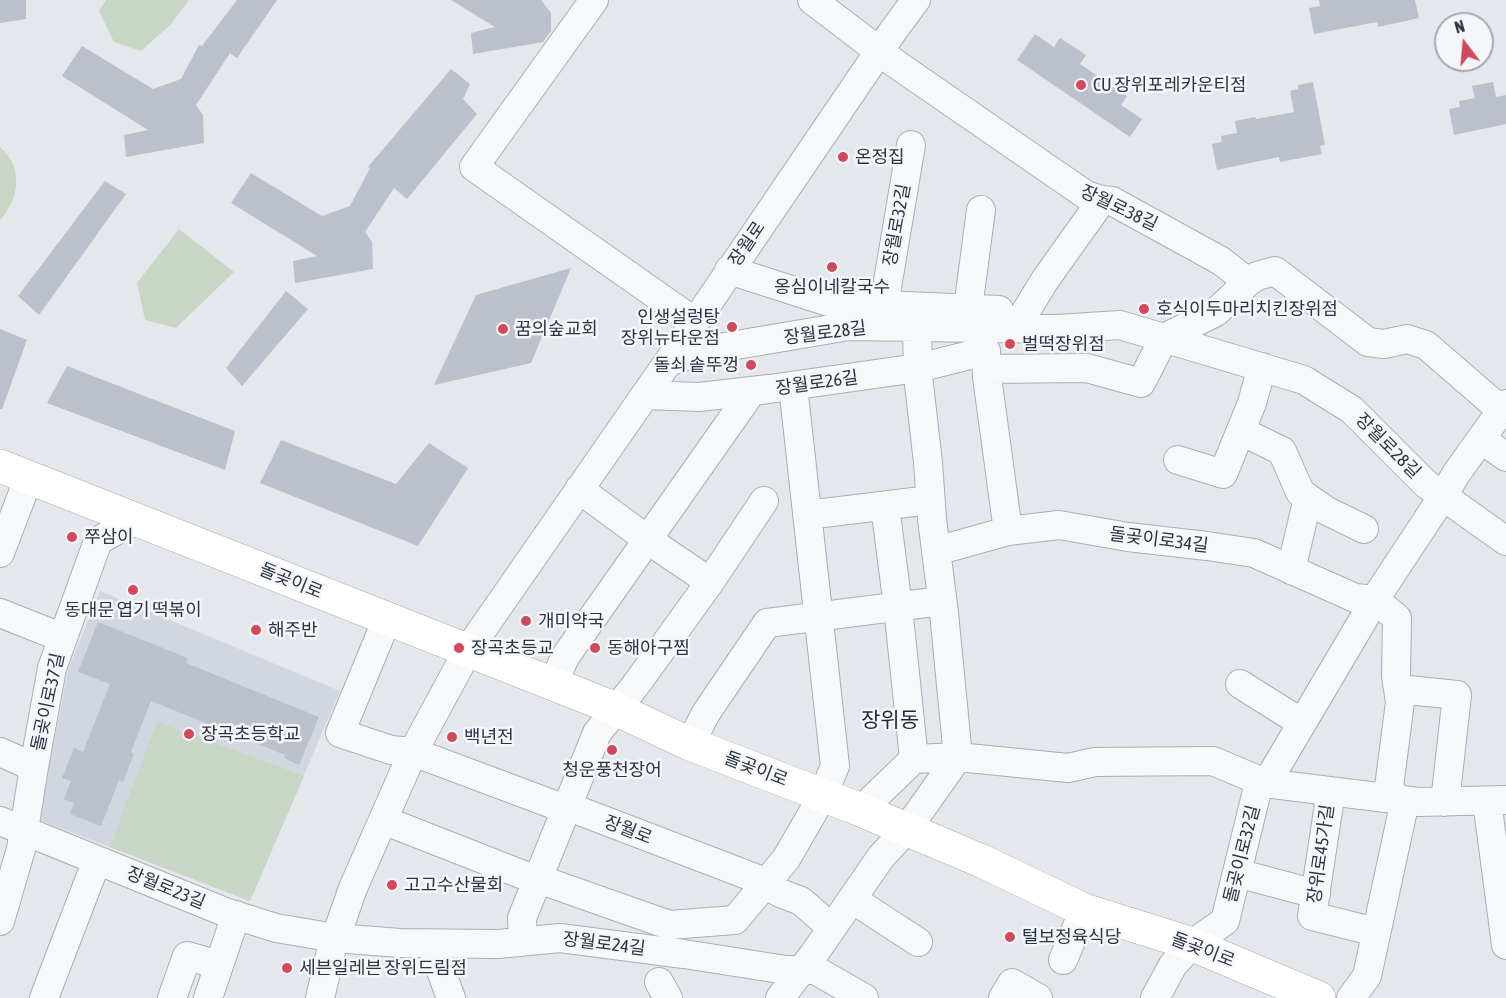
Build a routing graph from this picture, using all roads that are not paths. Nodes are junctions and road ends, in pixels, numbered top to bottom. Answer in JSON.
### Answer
{"nodes":[{"id":1,"x":594,"y":0,"type":"edge"},
{"id":2,"x":812,"y":0,"type":"edge"},
{"id":3,"x":916,"y":0,"type":"edge"},
{"id":4,"x":878,"y":52,"type":"junction"},
{"id":5,"x":911,"y":145,"type":"dead end"},
{"id":6,"x":1102,"y":200,"type":"junction"},
{"id":7,"x":981,"y":210,"type":"dead end"},
{"id":8,"x":729,"y":270,"type":"junction"},
{"id":9,"x":1248,"y":282,"type":"junction"},
{"id":10,"x":884,"y":305,"type":"junction"},
{"id":11,"x":1026,"y":311,"type":"junction"},
{"id":12,"x":695,"y":322,"type":"junction"},
{"id":13,"x":1120,"y":325,"type":"junction"},
{"id":14,"x":916,"y":327,"type":"junction"},
{"id":15,"x":1164,"y":338,"type":"junction"},
{"id":16,"x":982,"y":339,"type":"junction"},
{"id":17,"x":668,"y":362,"type":"junction"},
{"id":18,"x":918,"y":368,"type":"junction"},
{"id":19,"x":1262,"y":368,"type":"junction"},
{"id":20,"x":793,"y":386,"type":"junction"},
{"id":21,"x":752,"y":391,"type":"junction"},
{"id":22,"x":645,"y":395,"type":"junction"},
{"id":23,"x":1504,"y":407,"type":"edge"},
{"id":24,"x":1241,"y":431,"type":"junction"},
{"id":25,"x":1481,"y":439,"type":"junction"},
{"id":26,"x":1506,"y":457,"type":"edge"},
{"id":27,"x":1178,"y":460,"type":"dead end"},
{"id":28,"x":15,"y":471,"type":"edge"},
{"id":29,"x":579,"y":489,"type":"junction"},
{"id":30,"x":1443,"y":496,"type":"junction"},
{"id":31,"x":1308,"y":498,"type":"junction"},
{"id":32,"x":930,"y":500,"type":"junction"},
{"id":33,"x":764,"y":501,"type":"dead end"},
{"id":34,"x":885,"y":506,"type":"junction"},
{"id":35,"x":807,"y":515,"type":"junction"},
{"id":36,"x":136,"y":519,"type":"junction"},
{"id":37,"x":1364,"y":529,"type":"dead end"},
{"id":38,"x":1008,"y":531,"type":"junction"},
{"id":39,"x":648,"y":540,"type":"junction"},
{"id":40,"x":1506,"y":541,"type":"edge"},
{"id":41,"x":936,"y":551,"type":"junction"},
{"id":42,"x":0,"y":553,"type":"edge"},
{"id":43,"x":1291,"y":570,"type":"junction"},
{"id":44,"x":710,"y":582,"type":"junction"},
{"id":45,"x":1375,"y":600,"type":"junction"},
{"id":46,"x":942,"y":601,"type":"junction"},
{"id":47,"x":898,"y":607,"type":"junction"},
{"id":48,"x":0,"y":614,"type":"edge"},
{"id":49,"x":819,"y":617,"type":"junction"},
{"id":50,"x":387,"y":618,"type":"junction"},
{"id":51,"x":63,"y":638,"type":"junction"},
{"id":52,"x":468,"y":650,"type":"junction"},
{"id":53,"x":553,"y":684,"type":"junction"},
{"id":54,"x":1240,"y":684,"type":"dead end"},
{"id":55,"x":1398,"y":689,"type":"junction"},
{"id":56,"x":616,"y":710,"type":"junction"},
{"id":57,"x":1302,"y":723,"type":"junction"},
{"id":58,"x":690,"y":744,"type":"junction"},
{"id":59,"x":0,"y":752,"type":"edge"},
{"id":60,"x":414,"y":752,"type":"junction"},
{"id":61,"x":958,"y":758,"type":"junction"},
{"id":62,"x":914,"y":759,"type":"junction"},
{"id":63,"x":34,"y":767,"type":"junction"},
{"id":64,"x":1265,"y":783,"type":"junction"},
{"id":65,"x":1331,"y":791,"type":"junction"},
{"id":66,"x":823,"y":795,"type":"junction"},
{"id":67,"x":1397,"y":799,"type":"junction"},
{"id":68,"x":1496,"y":800,"type":"edge"},
{"id":69,"x":1445,"y":802,"type":"junction"},
{"id":70,"x":568,"y":808,"type":"junction"},
{"id":71,"x":861,"y":810,"type":"junction"},
{"id":72,"x":383,"y":820,"type":"junction"},
{"id":73,"x":12,"y":826,"type":"edge"},
{"id":74,"x":908,"y":829,"type":"junction"},
{"id":75,"x":97,"y":860,"type":"junction"},
{"id":76,"x":1237,"y":873,"type":"junction"},
{"id":77,"x":539,"y":880,"type":"junction"},
{"id":78,"x":766,"y":884,"type":"junction"},
{"id":79,"x":852,"y":899,"type":"junction"},
{"id":80,"x":1314,"y":905,"type":"junction"},
{"id":81,"x":2,"y":906,"type":"edge"},
{"id":82,"x":1084,"y":910,"type":"junction"},
{"id":83,"x":236,"y":915,"type":"junction"},
{"id":84,"x":832,"y":928,"type":"junction"},
{"id":85,"x":1376,"y":932,"type":"junction"},
{"id":86,"x":336,"y":938,"type":"junction"},
{"id":87,"x":666,"y":938,"type":"junction"},
{"id":88,"x":524,"y":941,"type":"junction"},
{"id":89,"x":918,"y":942,"type":"dead end"},
{"id":90,"x":430,"y":944,"type":"junction"},
{"id":91,"x":1192,"y":944,"type":"junction"},
{"id":92,"x":1506,"y":945,"type":"edge"},
{"id":93,"x":1063,"y":960,"type":"dead end"},
{"id":94,"x":219,"y":965,"type":"junction"},
{"id":95,"x":801,"y":970,"type":"junction"},
{"id":96,"x":44,"y":998,"type":"edge"},
{"id":97,"x":172,"y":998,"type":"edge"},
{"id":98,"x":208,"y":998,"type":"edge"},
{"id":99,"x":320,"y":998,"type":"edge"},
{"id":100,"x":451,"y":998,"type":"edge"},
{"id":101,"x":780,"y":998,"type":"edge"},
{"id":102,"x":864,"y":998,"type":"edge"},
{"id":103,"x":1003,"y":998,"type":"edge"},
{"id":104,"x":1038,"y":998,"type":"edge"},
{"id":105,"x":1155,"y":998,"type":"edge"},
{"id":106,"x":1318,"y":998,"type":"edge"},
{"id":107,"x":1351,"y":998,"type":"edge"}],
"edges":[{"from":1,"to":12,"type":"street"},
{"from":2,"to":4,"type":"street","name":"장월로38길"},
{"from":3,"to":4,"type":"street","name":"장월로"},
{"from":4,"to":6,"type":"street","name":"장월로38길"},
{"from":4,"to":8,"type":"street","name":"장월로"},
{"from":5,"to":10,"type":"street","name":"장월로32길"},
{"from":6,"to":9,"type":"street","name":"장월로38길"},
{"from":6,"to":11,"type":"street"},
{"from":7,"to":16,"type":"street"},
{"from":8,"to":10,"type":"street"},
{"from":8,"to":12,"type":"street","name":"장월로"},
{"from":9,"to":15,"type":"street"},
{"from":9,"to":23,"type":"street","name":"돌곶이로32길"},
{"from":10,"to":16,"type":"street"},
{"from":11,"to":13,"type":"street"},
{"from":11,"to":16,"type":"street"},
{"from":12,"to":17,"type":"street","name":"장월로"},
{"from":13,"to":15,"type":"street","name":"장월로28길"},
{"from":13,"to":16,"type":"street","name":"장월로28길"},
{"from":14,"to":16,"type":"street","name":"장월로28길"},
{"from":14,"to":17,"type":"street","name":"장월로28길"},
{"from":14,"to":18,"type":"street"},
{"from":15,"to":16,"type":"street","name":"장월로26길"},
{"from":15,"to":19,"type":"street","name":"장월로28길"},
{"from":16,"to":18,"type":"street","name":"장월로26길"},
{"from":16,"to":38,"type":"street"},
{"from":17,"to":22,"type":"street","name":"장월로"},
{"from":18,"to":20,"type":"street","name":"장월로26길"},
{"from":18,"to":32,"type":"street"},
{"from":19,"to":24,"type":"street"},
{"from":19,"to":30,"type":"street","name":"장월로28길"},
{"from":20,"to":21,"type":"street","name":"장월로26길"},
{"from":20,"to":35,"type":"street"},
{"from":21,"to":22,"type":"street","name":"장월로26길"},
{"from":21,"to":39,"type":"street"},
{"from":22,"to":29,"type":"street","name":"장월로"},
{"from":23,"to":25,"type":"street","name":"돌곶이로32길"},
{"from":24,"to":27,"type":"street"},
{"from":24,"to":31,"type":"street"},
{"from":25,"to":26,"type":"street"},
{"from":25,"to":30,"type":"street","name":"돌곶이로32길"},
{"from":28,"to":36,"type":"main road","name":"돌곶이로"},
{"from":28,"to":42,"type":"street","name":"돌곶이로"},
{"from":29,"to":39,"type":"street"},
{"from":29,"to":52,"type":"street","name":"장월로"},
{"from":30,"to":40,"type":"street","name":"장월로28길"},
{"from":30,"to":45,"type":"street","name":"돌곶이로32길"},
{"from":31,"to":37,"type":"street"},
{"from":31,"to":43,"type":"street"},
{"from":32,"to":34,"type":"street"},
{"from":32,"to":41,"type":"street"},
{"from":33,"to":44,"type":"street"},
{"from":34,"to":35,"type":"street"},
{"from":34,"to":47,"type":"street"},
{"from":35,"to":49,"type":"street"},
{"from":36,"to":50,"type":"main road","name":"돌곶이로"},
{"from":36,"to":51,"type":"street","name":"돌곶이로37길"},
{"from":38,"to":41,"type":"street","name":"돌곶이로34길"},
{"from":38,"to":43,"type":"street","name":"돌곶이로34길"},
{"from":39,"to":44,"type":"street"},
{"from":39,"to":53,"type":"street"},
{"from":41,"to":46,"type":"street"},
{"from":43,"to":45,"type":"street","name":"돌곶이로34길"},
{"from":44,"to":56,"type":"street"},
{"from":45,"to":55,"type":"street"},
{"from":45,"to":57,"type":"street","name":"돌곶이로32길"},
{"from":46,"to":47,"type":"street"},
{"from":46,"to":61,"type":"street"},
{"from":47,"to":49,"type":"street"},
{"from":47,"to":62,"type":"street"},
{"from":48,"to":51,"type":"street","name":"돌곶이로37길"},
{"from":49,"to":58,"type":"street"},
{"from":49,"to":66,"type":"street"},
{"from":50,"to":52,"type":"main road","name":"돌곶이로"},
{"from":50,"to":60,"type":"street"},
{"from":51,"to":63,"type":"street","name":"돌곶이로37길"},
{"from":52,"to":53,"type":"main road","name":"돌곶이로"},
{"from":52,"to":60,"type":"street","name":"장월로"},
{"from":53,"to":56,"type":"main road","name":"돌곶이로"},
{"from":54,"to":57,"type":"street"},
{"from":55,"to":67,"type":"street"},
{"from":55,"to":69,"type":"street"},
{"from":56,"to":58,"type":"main road","name":"돌곶이로"},
{"from":56,"to":70,"type":"street"},
{"from":57,"to":64,"type":"street","name":"돌곶이로32길"},
{"from":58,"to":66,"type":"main road","name":"돌곶이로"},
{"from":59,"to":63,"type":"street","name":"돌곶이로37길"},
{"from":60,"to":70,"type":"street","name":"장월로"},
{"from":60,"to":72,"type":"street","name":"장월로"},
{"from":61,"to":62,"type":"street"},
{"from":61,"to":64,"type":"street"},
{"from":61,"to":74,"type":"street"},
{"from":62,"to":71,"type":"street"},
{"from":63,"to":73,"type":"street","name":"돌곶이로37길"},
{"from":64,"to":65,"type":"street","name":"장위로45가길"},
{"from":64,"to":76,"type":"street","name":"돌곶이로32길"},
{"from":65,"to":67,"type":"street","name":"장위로45가길"},
{"from":65,"to":80,"type":"street","name":"장위로45가길"},
{"from":66,"to":71,"type":"main road","name":"돌곶이로"},
{"from":66,"to":78,"type":"street"},
{"from":67,"to":69,"type":"street","name":"장위로45가길"},
{"from":67,"to":85,"type":"street"},
{"from":68,"to":69,"type":"street","name":"장위로45가길"},
{"from":68,"to":92,"type":"street"},
{"from":70,"to":77,"type":"street"},
{"from":70,"to":78,"type":"street","name":"장월로"},
{"from":71,"to":74,"type":"main road","name":"돌곶이로"},
{"from":72,"to":77,"type":"street"},
{"from":72,"to":86,"type":"street","name":"장월로"},
{"from":73,"to":75,"type":"street","name":"장월로23길"},
{"from":73,"to":81,"type":"street","name":"돌곶이로37길"},
{"from":74,"to":79,"type":"street"},
{"from":74,"to":82,"type":"main road","name":"돌곶이로"},
{"from":75,"to":83,"type":"street","name":"장월로23길"},
{"from":75,"to":96,"type":"street"},
{"from":76,"to":80,"type":"street"},
{"from":76,"to":91,"type":"street","name":"돌곶이로32길"},
{"from":77,"to":87,"type":"street"},
{"from":77,"to":88,"type":"street"},
{"from":78,"to":84,"type":"street","name":"장월로"},
{"from":78,"to":87,"type":"street"},
{"from":79,"to":84,"type":"street"},
{"from":79,"to":89,"type":"street"},
{"from":80,"to":85,"type":"street"},
{"from":82,"to":91,"type":"main road","name":"돌곶이로"},
{"from":82,"to":93,"type":"street"},
{"from":83,"to":86,"type":"street","name":"장월로23길"},
{"from":83,"to":94,"type":"street"},
{"from":84,"to":95,"type":"street"},
{"from":85,"to":107,"type":"street"},
{"from":86,"to":90,"type":"street","name":"장월로24길"},
{"from":86,"to":99,"type":"street","name":"장월로"},
{"from":87,"to":88,"type":"street","name":"장월로24길"},
{"from":87,"to":95,"type":"street","name":"장월로24길"},
{"from":88,"to":90,"type":"street","name":"장월로24길"},
{"from":90,"to":100,"type":"street"},
{"from":91,"to":105,"type":"street","name":"돌곶이로32길"},
{"from":91,"to":106,"type":"main road","name":"돌곶이로"},
{"from":94,"to":97,"type":"street"},
{"from":94,"to":98,"type":"street"},
{"from":95,"to":101,"type":"street"},
{"from":95,"to":102,"type":"street","name":"장월로24길"},
{"from":103,"to":104,"type":"street"}]}
